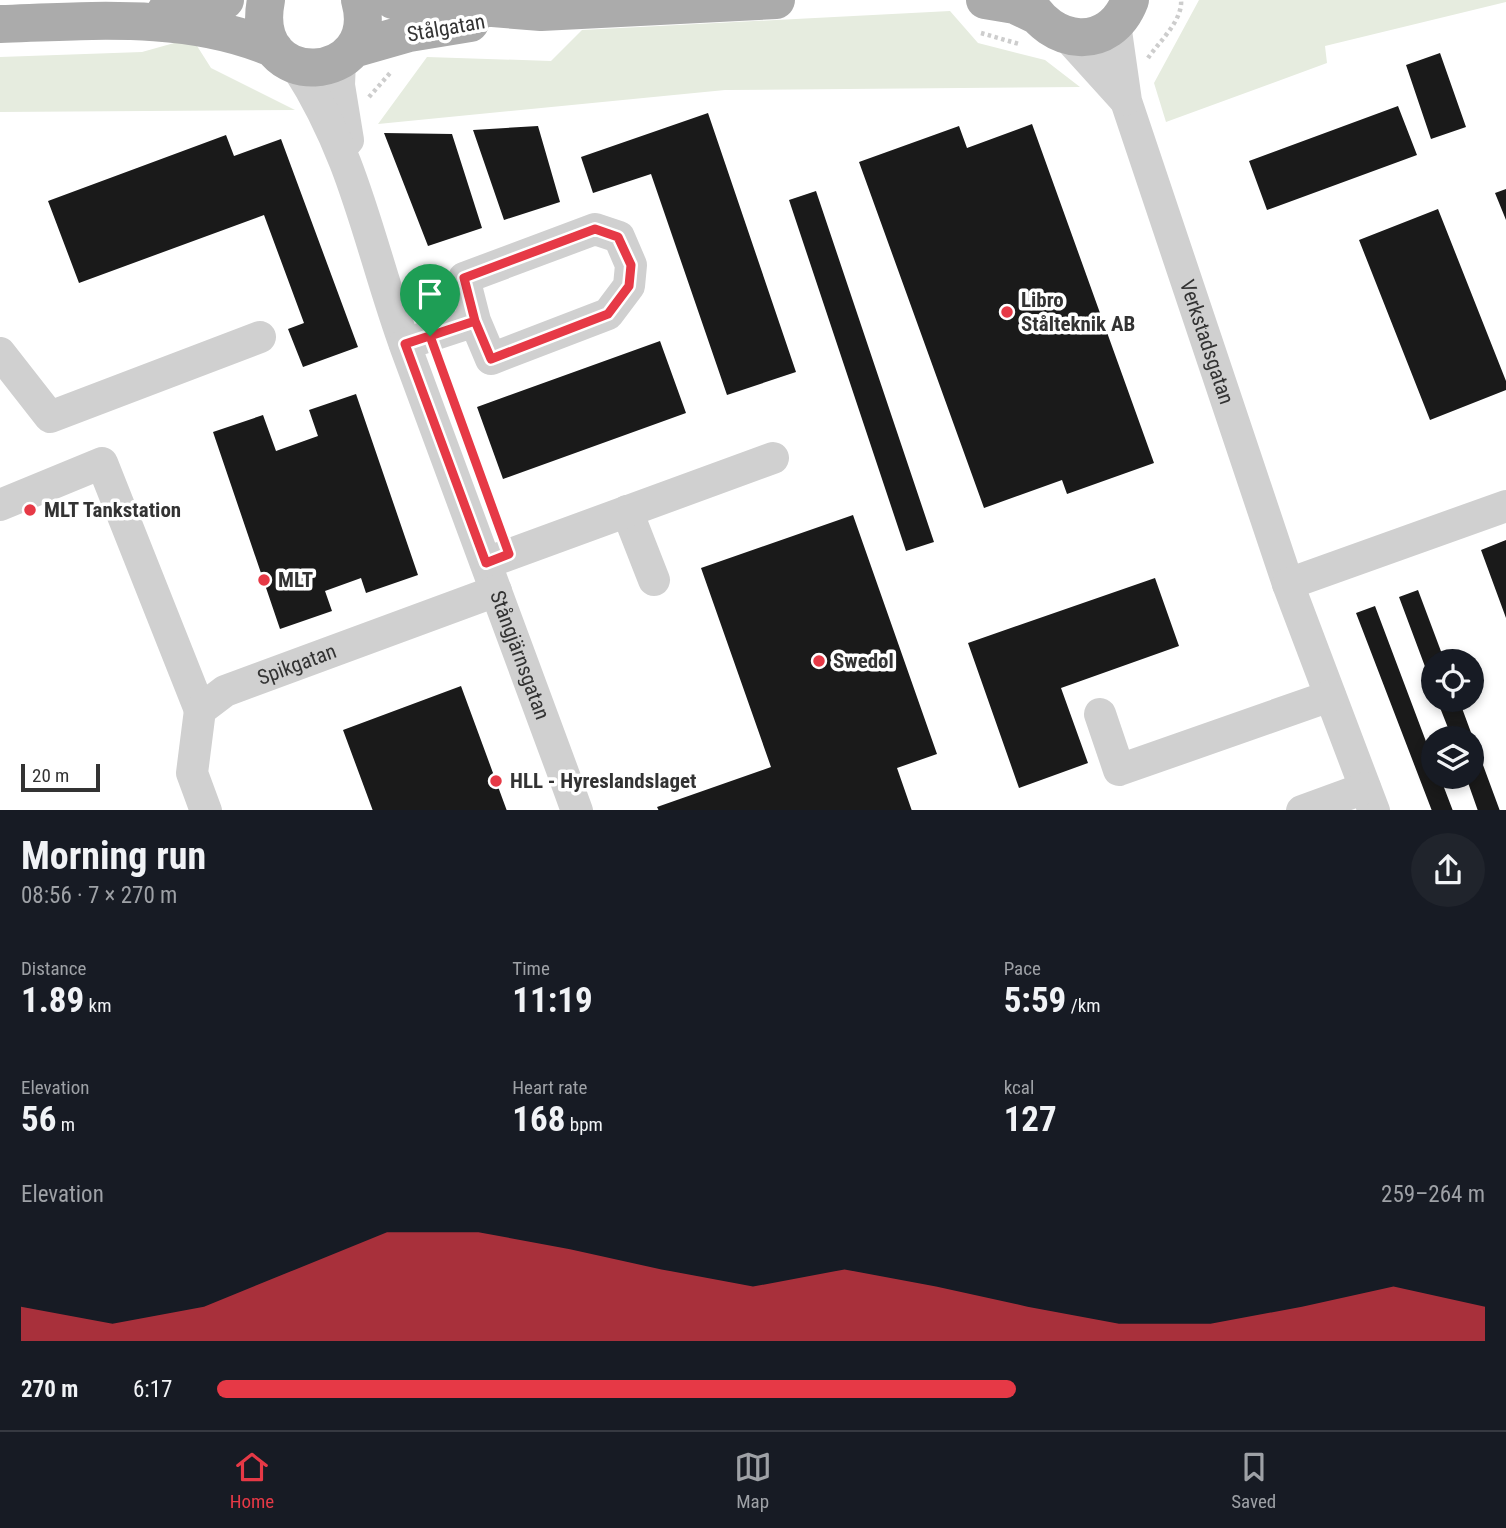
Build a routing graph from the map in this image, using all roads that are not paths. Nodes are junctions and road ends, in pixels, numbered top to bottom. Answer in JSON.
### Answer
{"nodes":[{"id":1,"x":225,"y":0,"type":"edge"},
{"id":2,"x":267,"y":0,"type":"edge"},
{"id":3,"x":359,"y":0,"type":"edge"},
{"id":4,"x":776,"y":0,"type":"edge"},
{"id":5,"x":985,"y":0,"type":"edge"},
{"id":6,"x":1030,"y":7,"type":"edge"},
{"id":7,"x":1130,"y":9,"type":"edge"},
{"id":8,"x":401,"y":16,"type":"edge"},
{"id":9,"x":98,"y":21,"type":"junction"},
{"id":10,"x":0,"y":24,"type":"edge"},
{"id":11,"x":1068,"y":37,"type":"junction"},
{"id":12,"x":346,"y":55,"type":"junction"},
{"id":13,"x":286,"y":58,"type":"junction"},
{"id":14,"x":1126,"y":101,"type":"junction"},
{"id":15,"x":355,"y":183,"type":"junction"},
{"id":16,"x":475,"y":321,"type":"junction"},
{"id":17,"x":260,"y":337,"type":"dead end"},
{"id":18,"x":405,"y":344,"type":"junction"},
{"id":19,"x":0,"y":353,"type":"edge"},
{"id":20,"x":773,"y":458,"type":"dead end"},
{"id":21,"x":0,"y":505,"type":"edge"},
{"id":22,"x":1506,"y":506,"type":"edge"},
{"id":23,"x":627,"y":511,"type":"junction"},
{"id":24,"x":491,"y":577,"type":"junction"},
{"id":25,"x":654,"y":580,"type":"dead end"},
{"id":26,"x":1288,"y":584,"type":"junction"},
{"id":27,"x":1330,"y":696,"type":"junction"},
{"id":28,"x":200,"y":710,"type":"junction"},
{"id":29,"x":1100,"y":714,"type":"dead end"},
{"id":30,"x":1369,"y":799,"type":"edge"},
{"id":31,"x":574,"y":809,"type":"edge"},
{"id":32,"x":206,"y":810,"type":"edge"},
{"id":33,"x":1302,"y":810,"type":"edge"}],
"edges":[{"from":1,"to":9,"type":"main road"},
{"from":2,"to":13,"type":"main road"},
{"from":3,"to":12,"type":"main road"},
{"from":4,"to":8,"type":"main road","name":"Stålgatan"},
{"from":5,"to":6,"type":"main road"},
{"from":6,"to":11,"type":"main road"},
{"from":7,"to":11,"type":"main road"},
{"from":7,"to":14,"type":"street","name":"Verkstadsgatan"},
{"from":8,"to":12,"type":"main road","name":"Stålgatan"},
{"from":9,"to":10,"type":"main road"},
{"from":9,"to":13,"type":"main road"},
{"from":11,"to":14,"type":"street","name":"Verkstadsgatan"},
{"from":12,"to":13,"type":"main road","name":"Stålgatan"},
{"from":12,"to":15,"type":"street","name":"Stångjärnsgatan"},
{"from":13,"to":15,"type":"street","name":"Stångjärnsgatan"},
{"from":14,"to":26,"type":"street","name":"Verkstadsgatan"},
{"from":15,"to":18,"type":"street","name":"Stångjärnsgatan"},
{"from":16,"to":16,"type":"street"},
{"from":16,"to":18,"type":"street"},
{"from":17,"to":19,"type":"street"},
{"from":18,"to":24,"type":"street","name":"Stångjärnsgatan"},
{"from":20,"to":23,"type":"street","name":"Spikgatan"},
{"from":21,"to":28,"type":"street"},
{"from":22,"to":26,"type":"street"},
{"from":23,"to":24,"type":"street","name":"Spikgatan"},
{"from":23,"to":25,"type":"street"},
{"from":24,"to":28,"type":"street","name":"Spikgatan"},
{"from":24,"to":31,"type":"street","name":"Stångjärnsgatan"},
{"from":26,"to":27,"type":"street","name":"Verkstadsgatan"},
{"from":27,"to":29,"type":"street"},
{"from":27,"to":30,"type":"street","name":"Verkstadsgatan"},
{"from":28,"to":32,"type":"street"},
{"from":30,"to":33,"type":"street"}]}
